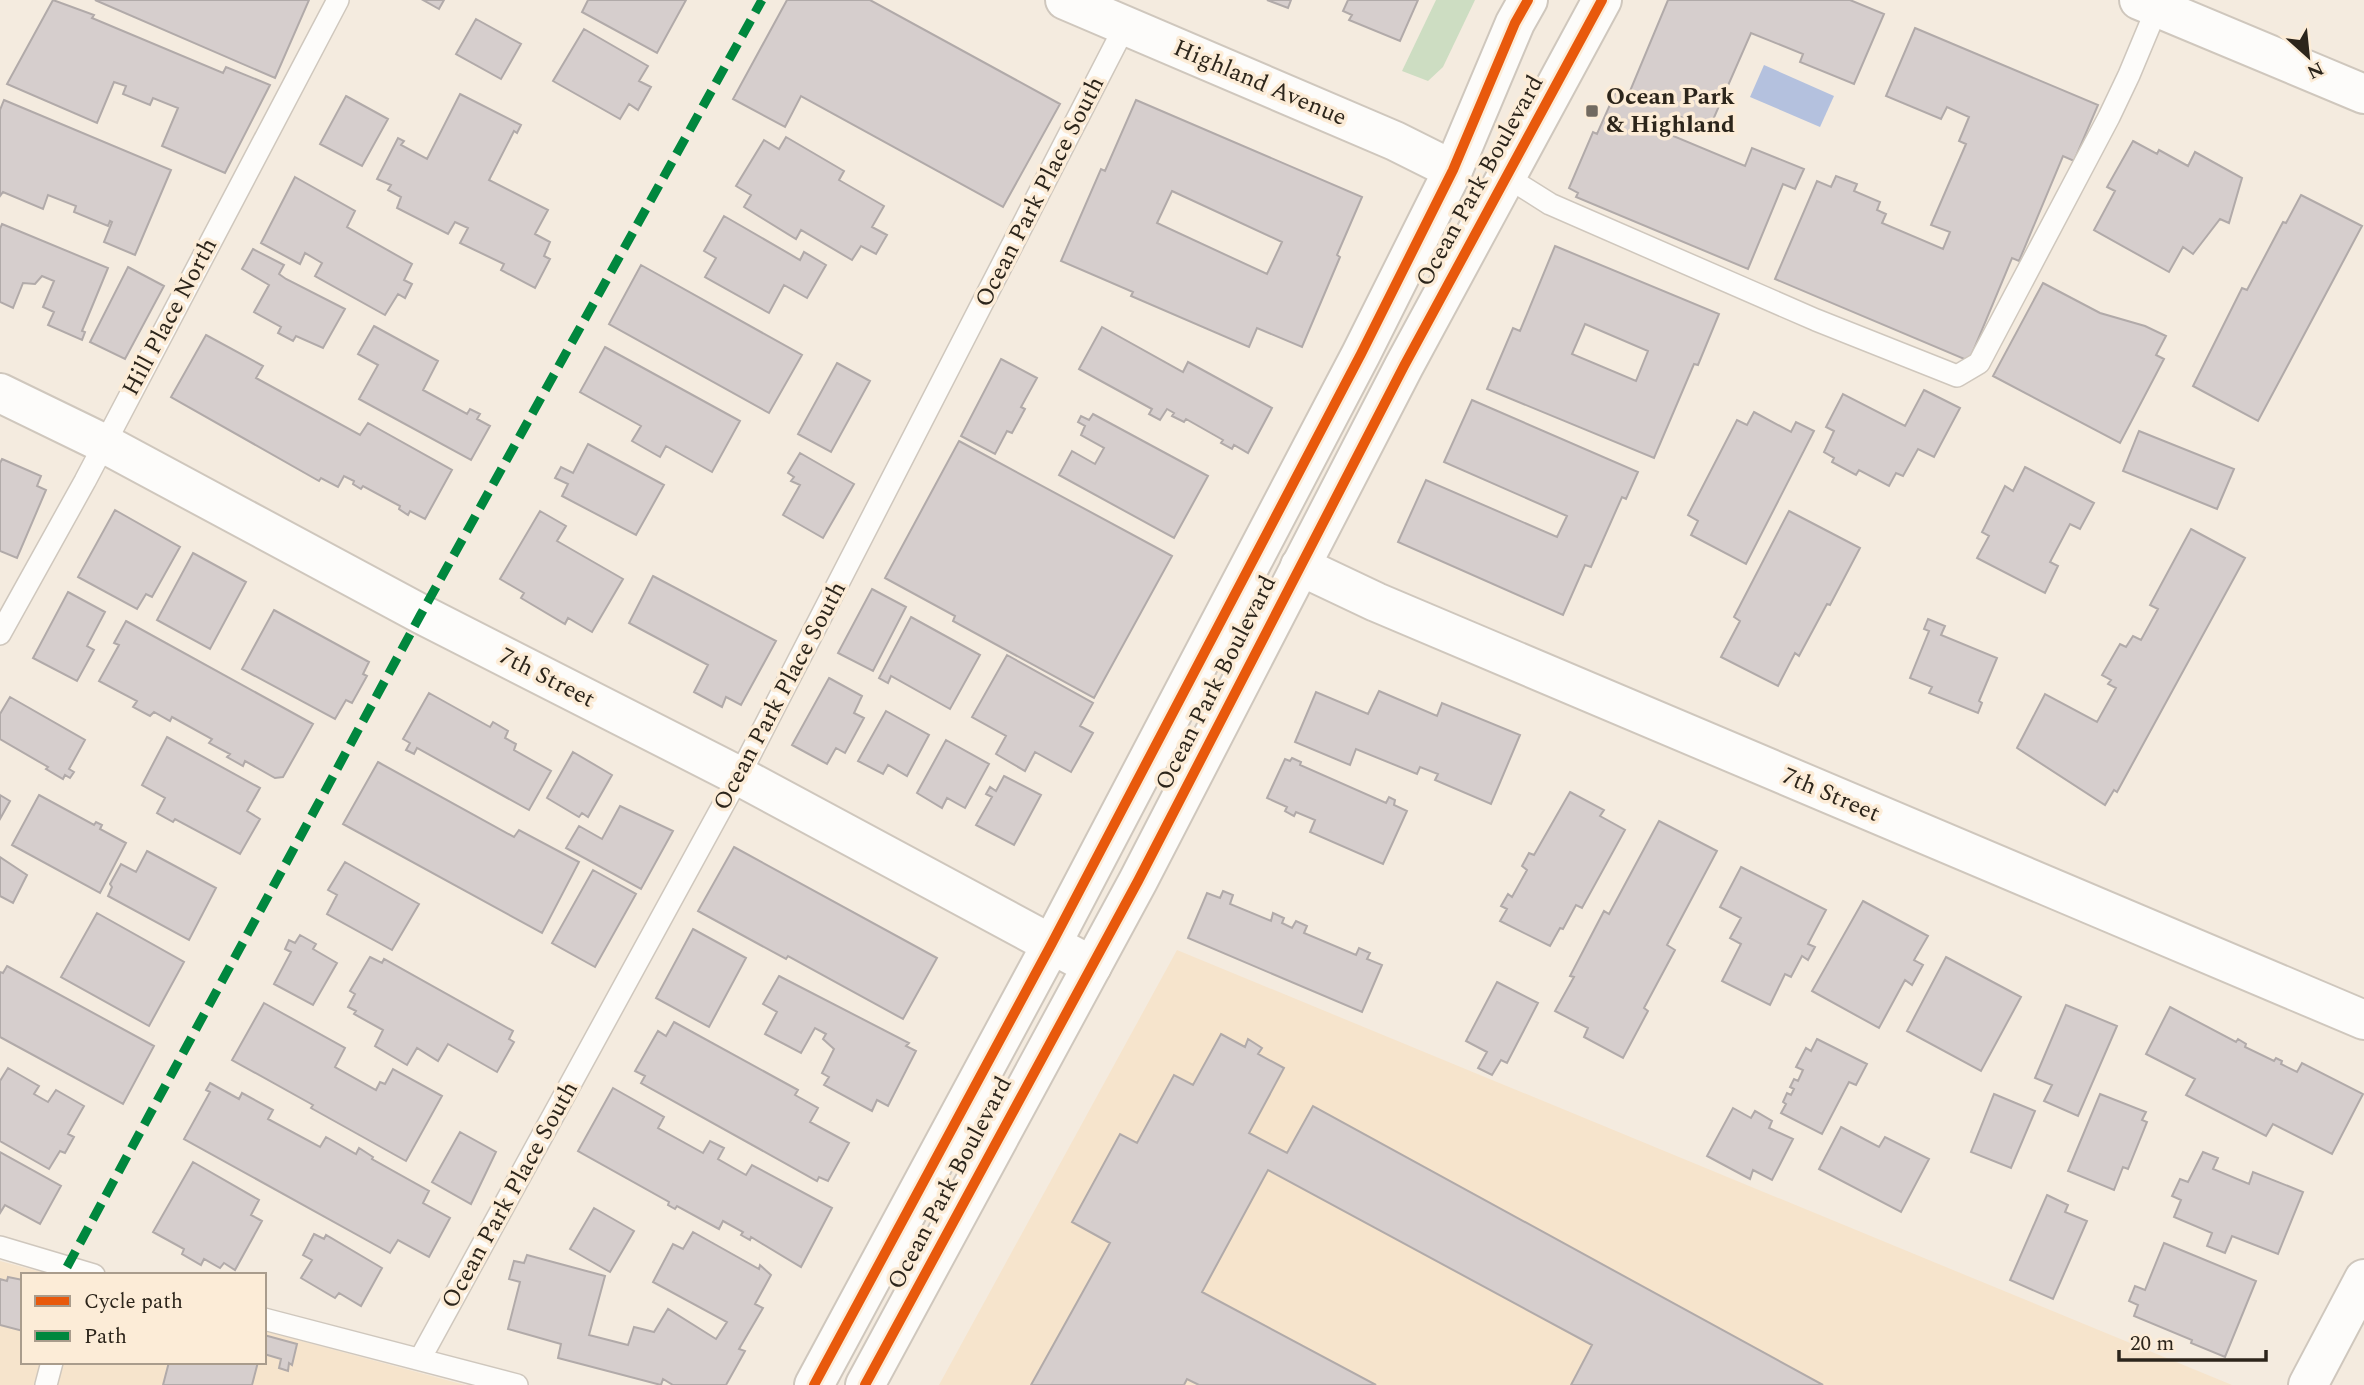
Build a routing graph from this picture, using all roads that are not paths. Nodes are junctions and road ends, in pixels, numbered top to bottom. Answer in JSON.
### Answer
{"nodes":[{"id":1,"x":338,"y":0,"type":"edge"},
{"id":2,"x":1065,"y":0,"type":"edge"},
{"id":3,"x":1528,"y":0,"type":"edge"},
{"id":4,"x":1602,"y":0,"type":"edge"},
{"id":5,"x":2148,"y":4,"type":"edge"},
{"id":6,"x":1125,"y":26,"type":"junction"},
{"id":7,"x":2364,"y":94,"type":"edge"},
{"id":8,"x":1453,"y":170,"type":"junction"},
{"id":9,"x":1507,"y":177,"type":"junction"},
{"id":10,"x":1361,"y":354,"type":"junction"},
{"id":11,"x":1404,"y":366,"type":"junction"},
{"id":12,"x":0,"y":393,"type":"edge"},
{"id":13,"x":103,"y":443,"type":"junction"},
{"id":14,"x":1300,"y":566,"type":"junction"},
{"id":15,"x":0,"y":634,"type":"edge"},
{"id":16,"x":739,"y":776,"type":"junction"},
{"id":17,"x":1051,"y":945,"type":"junction"},
{"id":18,"x":1092,"y":966,"type":"junction"},
{"id":19,"x":2364,"y":1020,"type":"edge"},
{"id":20,"x":0,"y":1247,"type":"edge"},
{"id":21,"x":81,"y":1273,"type":"edge"},
{"id":22,"x":2364,"y":1279,"type":"edge"},
{"id":23,"x":266,"y":1320,"type":"edge"},
{"id":24,"x":420,"y":1359,"type":"junction"},
{"id":25,"x":51,"y":1364,"type":"edge"},
{"id":26,"x":46,"y":1385,"type":"edge"},
{"id":27,"x":517,"y":1385,"type":"edge"},
{"id":28,"x":814,"y":1385,"type":"edge"},
{"id":29,"x":865,"y":1385,"type":"edge"},
{"id":30,"x":2308,"y":1385,"type":"edge"}],
"edges":[{"from":1,"to":13,"type":"lane","name":"Hill Place North"},
{"from":2,"to":6,"type":"street","name":"Highland Avenue"},
{"from":3,"to":8,"type":"street","name":"Ocean Park Boulevard"},
{"from":4,"to":9,"type":"street","name":"Ocean Park Boulevard"},
{"from":5,"to":7,"type":"street"},
{"from":5,"to":9,"type":"lane"},
{"from":6,"to":8,"type":"street","name":"Highland Avenue"},
{"from":6,"to":16,"type":"lane","name":"Ocean Park Place South"},
{"from":8,"to":10,"type":"street","name":"Ocean Park Boulevard"},
{"from":8,"to":11,"type":"street"},
{"from":9,"to":11,"type":"street","name":"Ocean Park Boulevard"},
{"from":10,"to":14,"type":"street"},
{"from":10,"to":17,"type":"street","name":"Ocean Park Boulevard"},
{"from":11,"to":14,"type":"street","name":"Ocean Park Boulevard"},
{"from":12,"to":13,"type":"street","name":"7th Street"},
{"from":13,"to":15,"type":"lane","name":"Hill Place North"},
{"from":13,"to":16,"type":"street","name":"7th Street"},
{"from":14,"to":18,"type":"street","name":"Ocean Park Boulevard"},
{"from":14,"to":19,"type":"street","name":"7th Street"},
{"from":16,"to":17,"type":"street","name":"7th Street"},
{"from":16,"to":24,"type":"lane","name":"Ocean Park Place South"},
{"from":17,"to":18,"type":"street","name":"7th Street"},
{"from":17,"to":28,"type":"street","name":"Ocean Park Boulevard"},
{"from":18,"to":29,"type":"street","name":"Ocean Park Boulevard"},
{"from":20,"to":21,"type":"lane"},
{"from":22,"to":30,"type":"street"},
{"from":23,"to":24,"type":"lane"},
{"from":24,"to":27,"type":"lane"},
{"from":25,"to":26,"type":"lane"}]}
